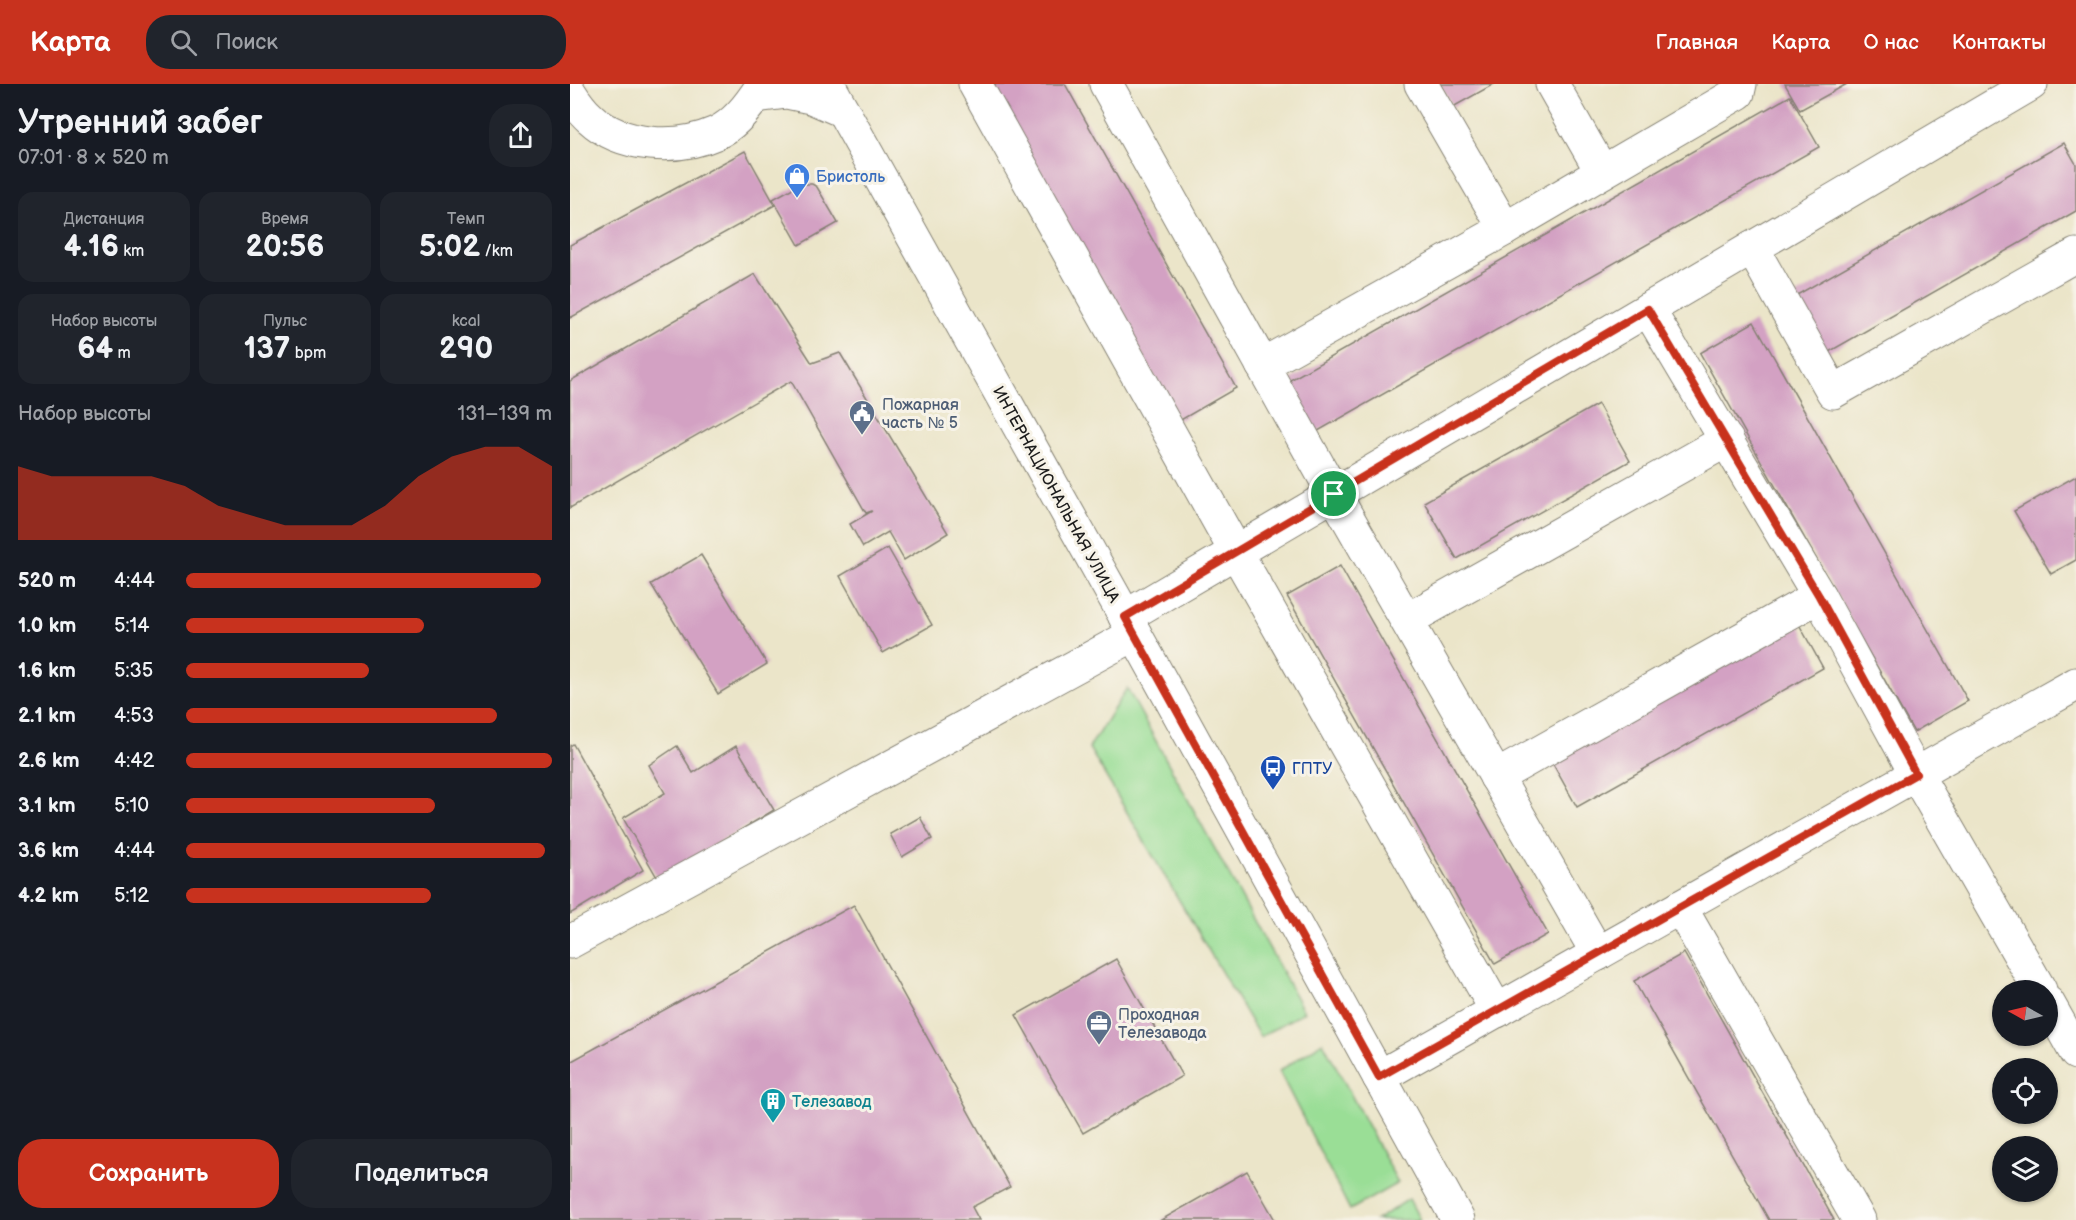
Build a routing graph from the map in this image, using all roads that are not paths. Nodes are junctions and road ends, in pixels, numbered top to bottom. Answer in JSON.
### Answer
{"nodes":[{"id":1,"x":975,"y":84,"type":"edge"},
{"id":2,"x":1106,"y":84,"type":"edge"},
{"id":3,"x":1421,"y":84,"type":"edge"},
{"id":4,"x":1552,"y":84,"type":"edge"},
{"id":5,"x":1740,"y":84,"type":"edge"},
{"id":6,"x":2031,"y":84,"type":"edge"},
{"id":7,"x":760,"y":90,"type":"edge"},
{"id":8,"x":570,"y":93,"type":"edge"},
{"id":9,"x":835,"y":97,"type":"edge"},
{"id":10,"x":1602,"y":172,"type":"junction"},
{"id":11,"x":1505,"y":229,"type":"junction"},
{"id":12,"x":1752,"y":248,"type":"junction"},
{"id":13,"x":2076,"y":255,"type":"edge"},
{"id":14,"x":1648,"y":309,"type":"junction"},
{"id":15,"x":1262,"y":365,"type":"junction"},
{"id":16,"x":1727,"y":440,"type":"junction"},
{"id":17,"x":1334,"y":494,"type":"junction"},
{"id":18,"x":1236,"y":552,"type":"junction"},
{"id":19,"x":1819,"y":596,"type":"junction"},
{"id":20,"x":1407,"y":620,"type":"junction"},
{"id":21,"x":1130,"y":625,"type":"junction"},
{"id":22,"x":2076,"y":684,"type":"edge"},
{"id":23,"x":1916,"y":774,"type":"junction"},
{"id":24,"x":1496,"y":777,"type":"junction"},
{"id":25,"x":1680,"y":907,"type":"junction"},
{"id":26,"x":570,"y":942,"type":"edge"},
{"id":27,"x":1598,"y":954,"type":"junction"},
{"id":28,"x":2034,"y":980,"type":"edge"},
{"id":29,"x":1497,"y":1011,"type":"junction"},
{"id":30,"x":2058,"y":1021,"type":"edge"},
{"id":31,"x":2076,"y":1053,"type":"edge"},
{"id":32,"x":1379,"y":1077,"type":"junction"},
{"id":33,"x":1458,"y":1220,"type":"edge"},
{"id":34,"x":1859,"y":1220,"type":"edge"}],
"edges":[{"from":1,"to":18,"type":"street"},
{"from":2,"to":15,"type":"street"},
{"from":3,"to":11,"type":"street"},
{"from":4,"to":10,"type":"street"},
{"from":5,"to":10,"type":"street"},
{"from":6,"to":12,"type":"street"},
{"from":7,"to":8,"type":"street"},
{"from":7,"to":9,"type":"street"},
{"from":9,"to":21,"type":"street","name":"ИНТЕРНАЦИОНАЛЬНАЯ УЛИЦА"},
{"from":10,"to":11,"type":"street"},
{"from":11,"to":15,"type":"street"},
{"from":12,"to":13,"type":"street"},
{"from":12,"to":14,"type":"street"},
{"from":14,"to":16,"type":"street"},
{"from":14,"to":17,"type":"street"},
{"from":15,"to":17,"type":"street"},
{"from":16,"to":19,"type":"street"},
{"from":16,"to":20,"type":"street"},
{"from":17,"to":18,"type":"street"},
{"from":17,"to":20,"type":"street"},
{"from":18,"to":21,"type":"street"},
{"from":18,"to":29,"type":"street"},
{"from":19,"to":23,"type":"street"},
{"from":19,"to":24,"type":"street"},
{"from":20,"to":24,"type":"street"},
{"from":21,"to":26,"type":"street"},
{"from":21,"to":32,"type":"street","name":"ИНТЕРНАЦИОНАЛЬНАЯ УЛИЦА"},
{"from":22,"to":23,"type":"street"},
{"from":23,"to":25,"type":"street"},
{"from":23,"to":28,"type":"street"},
{"from":24,"to":27,"type":"street"},
{"from":25,"to":27,"type":"street"},
{"from":25,"to":34,"type":"street"},
{"from":27,"to":29,"type":"street"},
{"from":29,"to":32,"type":"street"},
{"from":30,"to":31,"type":"street"},
{"from":32,"to":33,"type":"street","name":"ИНТЕРНАЦИОНАЛЬНАЯ УЛИЦА"}]}
